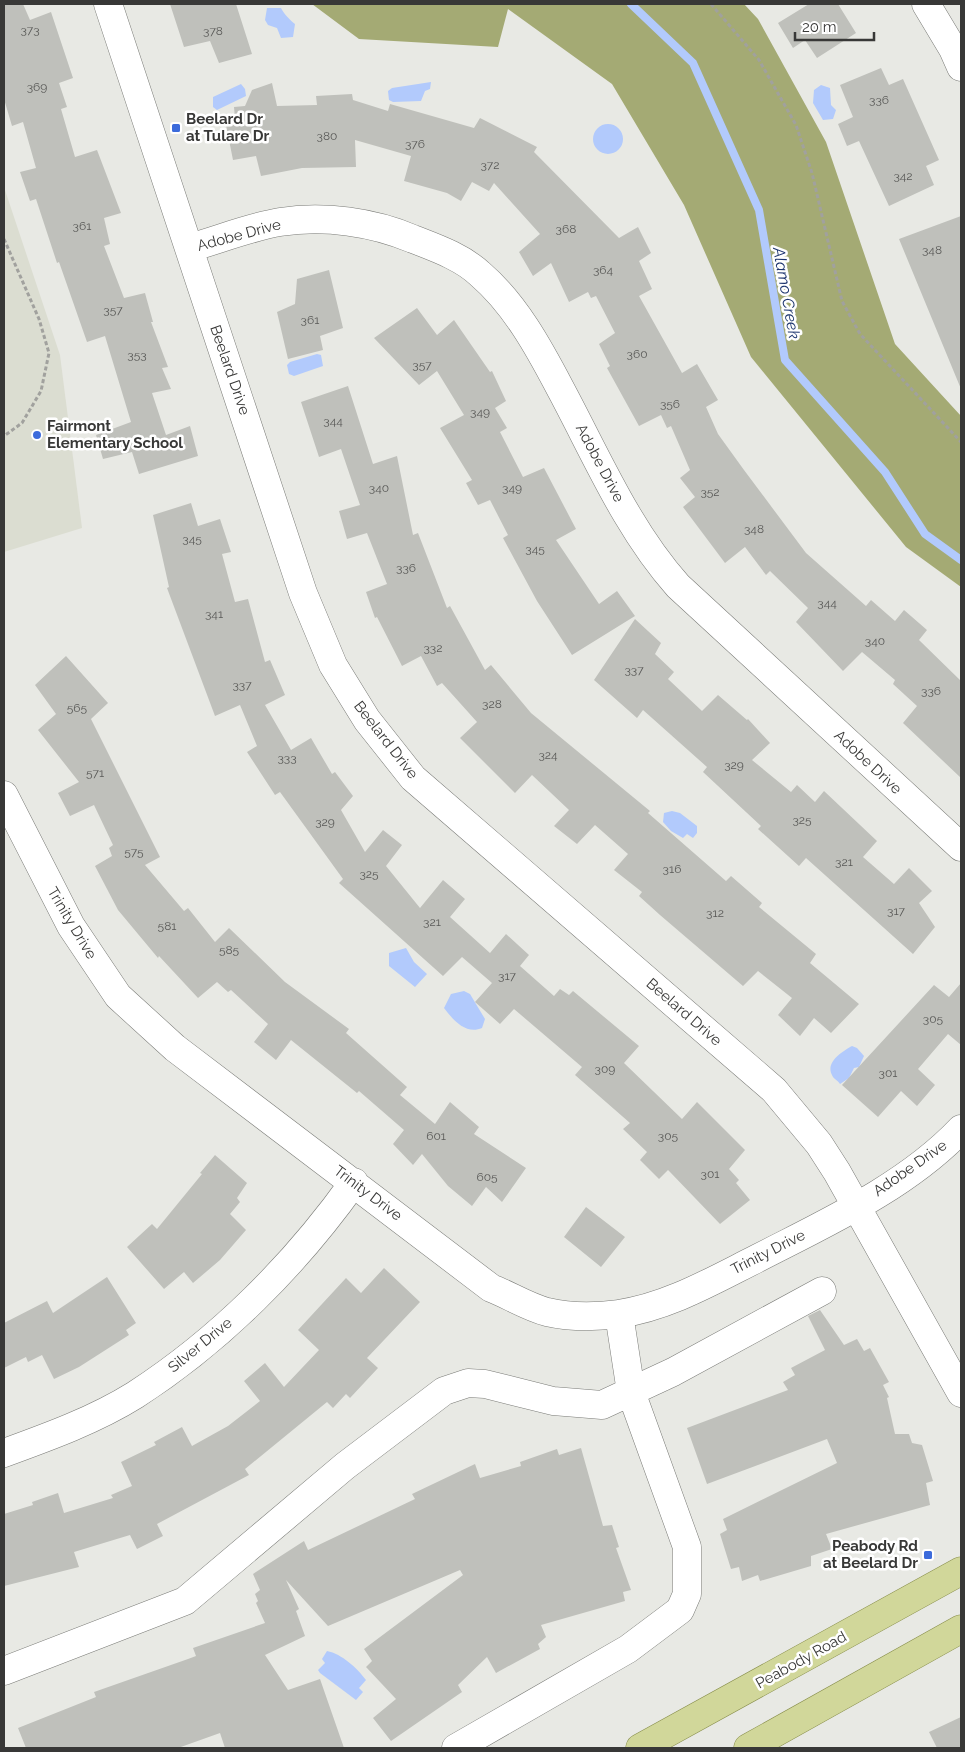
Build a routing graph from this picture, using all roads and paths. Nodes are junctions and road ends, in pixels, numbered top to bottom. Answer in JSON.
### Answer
{"nodes":[{"id":1,"x":108,"y":4,"type":"edge"},
{"id":2,"x":711,"y":4,"type":"edge"},
{"id":3,"x":926,"y":4,"type":"edge"},
{"id":4,"x":961,"y":66,"type":"edge"},
{"id":5,"x":4,"y":239,"type":"edge"},
{"id":6,"x":189,"y":248,"type":"junction"},
{"id":7,"x":4,"y":436,"type":"edge"},
{"id":8,"x":961,"y":442,"type":"edge"},
{"id":9,"x":4,"y":795,"type":"edge"},
{"id":10,"x":961,"y":847,"type":"edge"},
{"id":11,"x":961,"y":1129,"type":"edge"},
{"id":12,"x":354,"y":1182,"type":"junction"},
{"id":13,"x":856,"y":1204,"type":"junction"},
{"id":14,"x":822,"y":1291,"type":"dead end"},
{"id":15,"x":619,"y":1314,"type":"junction"},
{"id":16,"x":631,"y":1392,"type":"junction"},
{"id":17,"x":961,"y":1393,"type":"edge"},
{"id":18,"x":4,"y":1453,"type":"edge"},
{"id":19,"x":961,"y":1571,"type":"edge"},
{"id":20,"x":961,"y":1629,"type":"edge"},
{"id":21,"x":4,"y":1671,"type":"edge"},
{"id":22,"x":456,"y":1748,"type":"edge"},
{"id":23,"x":640,"y":1748,"type":"edge"},
{"id":24,"x":748,"y":1748,"type":"edge"}],
"edges":[{"from":1,"to":6,"type":"street","name":"Beelard Drive"},
{"from":2,"to":8,"type":"path"},
{"from":3,"to":4,"type":"street"},
{"from":5,"to":7,"type":"path"},
{"from":6,"to":10,"type":"street","name":"Adobe Drive"},
{"from":6,"to":13,"type":"street","name":"Beelard Drive"},
{"from":9,"to":12,"type":"street","name":"Trinity Drive"},
{"from":11,"to":13,"type":"street","name":"Adobe Drive"},
{"from":12,"to":15,"type":"street","name":"Trinity Drive"},
{"from":12,"to":18,"type":"street","name":"Silver Drive"},
{"from":13,"to":15,"type":"street","name":"Trinity Drive"},
{"from":13,"to":17,"type":"street","name":"Beelard Drive"},
{"from":14,"to":16,"type":"street"},
{"from":15,"to":16,"type":"street"},
{"from":16,"to":21,"type":"street"},
{"from":16,"to":22,"type":"street"},
{"from":19,"to":23,"type":"main road","name":"Peabody Road"},
{"from":20,"to":24,"type":"main road"}]}
